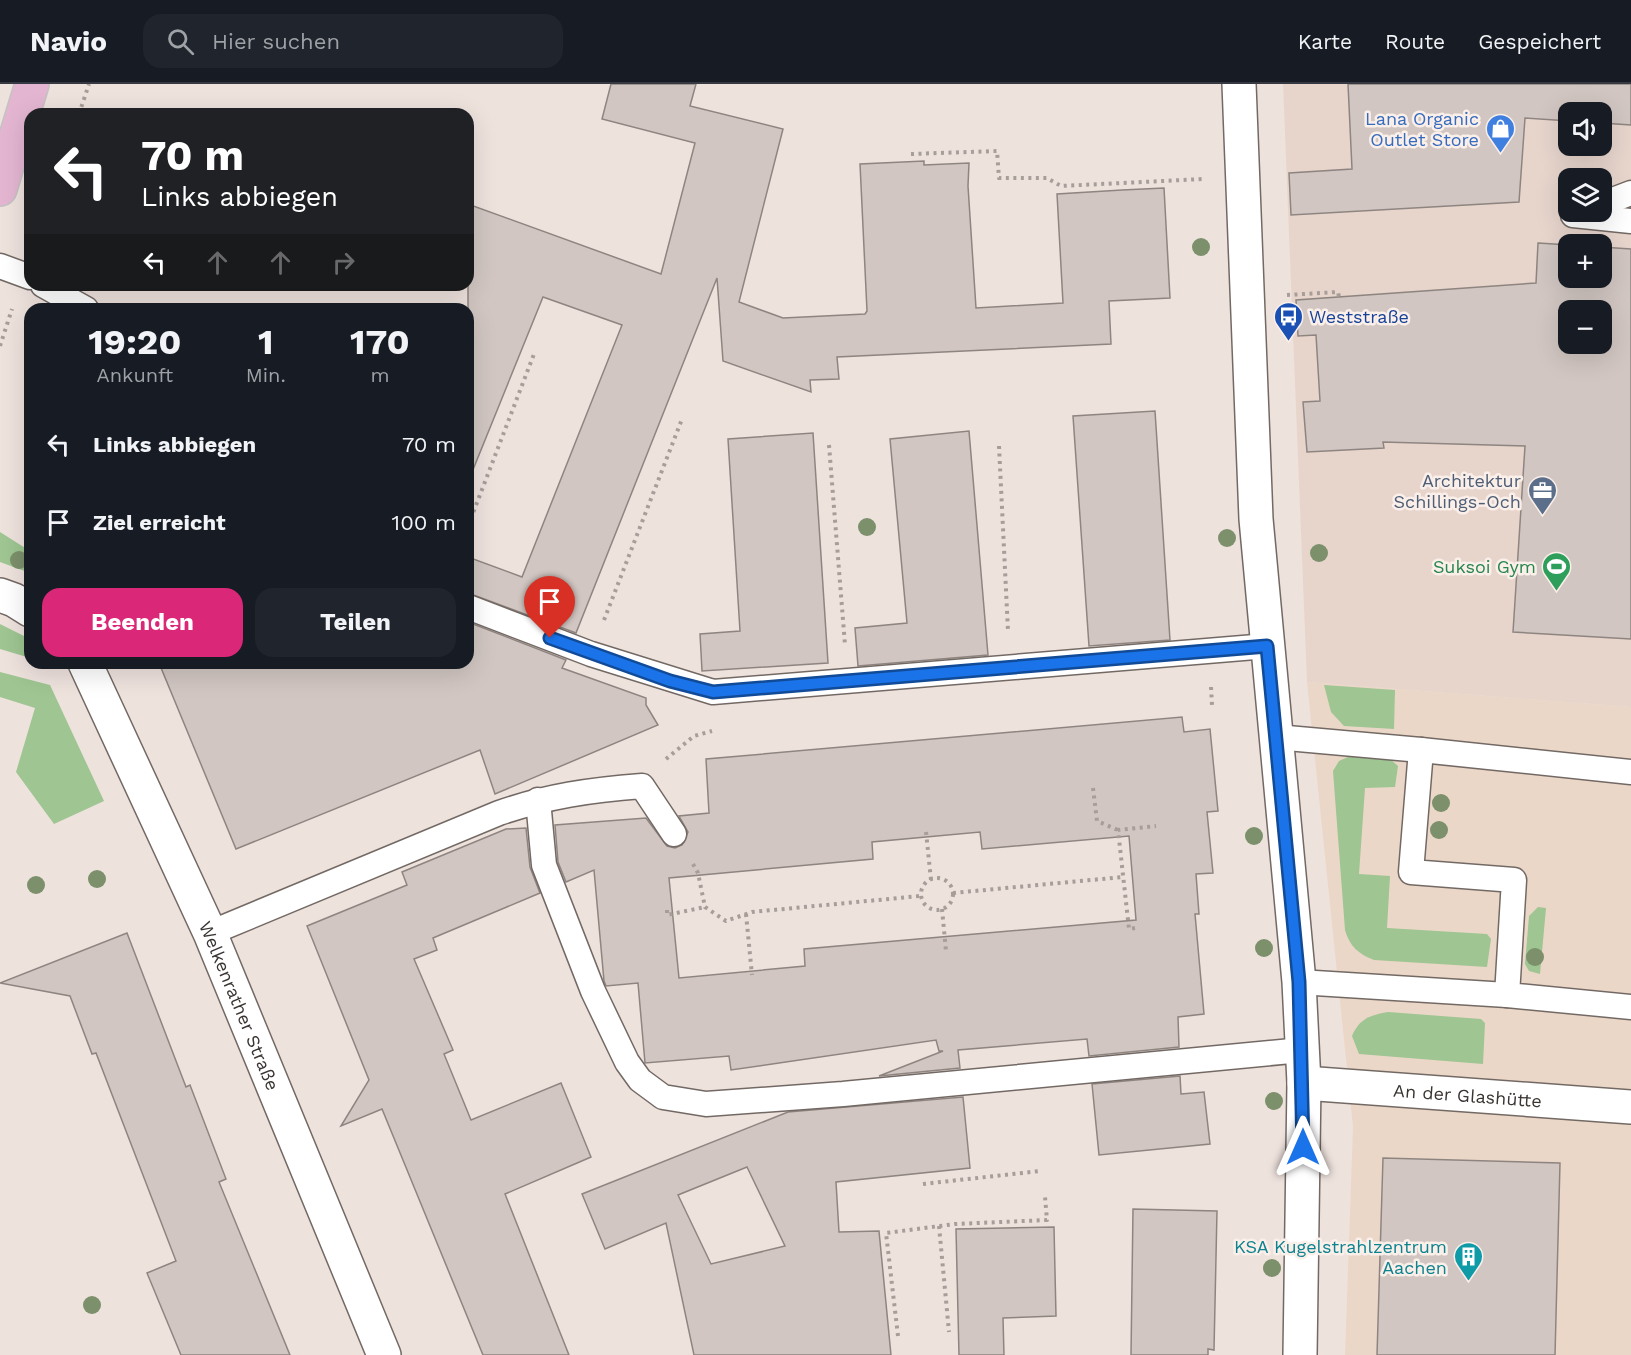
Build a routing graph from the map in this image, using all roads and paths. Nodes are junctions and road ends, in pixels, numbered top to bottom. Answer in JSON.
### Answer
{"nodes":[{"id":1,"x":32,"y":84,"type":"edge"},
{"id":2,"x":89,"y":84,"type":"edge"},
{"id":3,"x":1239,"y":84,"type":"edge"},
{"id":4,"x":25,"y":108,"type":"edge"},
{"id":5,"x":81,"y":108,"type":"edge"},
{"id":6,"x":24,"y":110,"type":"edge"},
{"id":7,"x":911,"y":154,"type":"dead end"},
{"id":8,"x":1242,"y":177,"type":"junction"},
{"id":9,"x":0,"y":189,"type":"edge"},
{"id":10,"x":1631,"y":193,"type":"edge"},
{"id":11,"x":1612,"y":200,"type":"edge"},
{"id":12,"x":1612,"y":219,"type":"edge"},
{"id":13,"x":1631,"y":221,"type":"edge"},
{"id":14,"x":0,"y":266,"type":"edge"},
{"id":15,"x":24,"y":275,"type":"edge"},
{"id":16,"x":54,"y":291,"type":"edge"},
{"id":17,"x":1293,"y":295,"type":"dead end"},
{"id":18,"x":1339,"y":297,"type":"dead end"},
{"id":19,"x":76,"y":303,"type":"edge"},
{"id":20,"x":534,"y":354,"type":"dead end"},
{"id":21,"x":682,"y":420,"type":"dead end"},
{"id":22,"x":829,"y":445,"type":"dead end"},
{"id":23,"x":999,"y":446,"type":"dead end"},
{"id":24,"x":474,"y":510,"type":"edge"},
{"id":25,"x":0,"y":595,"type":"edge"},
{"id":26,"x":24,"y":606,"type":"edge"},
{"id":27,"x":474,"y":609,"type":"edge"},
{"id":28,"x":1267,"y":646,"type":"junction"},
{"id":29,"x":591,"y":654,"type":"junction"},
{"id":30,"x":1010,"y":668,"type":"junction"},
{"id":31,"x":88,"y":669,"type":"edge"},
{"id":32,"x":848,"y":681,"type":"junction"},
{"id":33,"x":1199,"y":687,"type":"dead end"},
{"id":34,"x":1212,"y":705,"type":"dead end"},
{"id":35,"x":720,"y":730,"type":"dead end"},
{"id":36,"x":1276,"y":737,"type":"junction"},
{"id":37,"x":1421,"y":750,"type":"junction"},
{"id":38,"x":1631,"y":772,"type":"edge"},
{"id":39,"x":642,"y":786,"type":"junction"},
{"id":40,"x":1094,"y":788,"type":"dead end"},
{"id":41,"x":538,"y":800,"type":"junction"},
{"id":42,"x":1156,"y":826,"type":"dead end"},
{"id":43,"x":1118,"y":830,"type":"junction"},
{"id":44,"x":926,"y":832,"type":"dead end"},
{"id":45,"x":674,"y":834,"type":"joint"},
{"id":46,"x":1123,"y":878,"type":"junction"},
{"id":47,"x":931,"y":880,"type":"junction"},
{"id":48,"x":952,"y":893,"type":"junction"},
{"id":49,"x":920,"y":896,"type":"junction"},
{"id":50,"x":705,"y":907,"type":"junction"},
{"id":51,"x":942,"y":909,"type":"junction"},
{"id":52,"x":667,"y":910,"type":"dead end"},
{"id":53,"x":746,"y":914,"type":"junction"},
{"id":54,"x":1135,"y":928,"type":"dead end"},
{"id":55,"x":210,"y":933,"type":"junction"},
{"id":56,"x":946,"y":951,"type":"dead end"},
{"id":57,"x":752,"y":975,"type":"dead end"},
{"id":58,"x":1299,"y":982,"type":"junction"},
{"id":59,"x":1507,"y":995,"type":"junction"},
{"id":60,"x":1631,"y":1007,"type":"edge"},
{"id":61,"x":1302,"y":1050,"type":"junction"},
{"id":62,"x":1304,"y":1083,"type":"junction"},
{"id":63,"x":1631,"y":1107,"type":"edge"},
{"id":64,"x":1040,"y":1171,"type":"dead end"},
{"id":65,"x":923,"y":1184,"type":"dead end"},
{"id":66,"x":1045,"y":1197,"type":"dead end"},
{"id":67,"x":939,"y":1226,"type":"junction"},
{"id":68,"x":949,"y":1332,"type":"dead end"},
{"id":69,"x":898,"y":1336,"type":"dead end"},
{"id":70,"x":384,"y":1355,"type":"edge"},
{"id":71,"x":1300,"y":1355,"type":"edge"}],
"edges":[{"from":1,"to":4,"type":"main road"},
{"from":2,"to":5,"type":"path"},
{"from":3,"to":8,"type":"street"},
{"from":6,"to":9,"type":"main road"},
{"from":7,"to":8,"type":"path"},
{"from":8,"to":28,"type":"street"},
{"from":10,"to":11,"type":"lane"},
{"from":12,"to":13,"type":"lane"},
{"from":14,"to":15,"type":"lane"},
{"from":16,"to":19,"type":"lane"},
{"from":17,"to":18,"type":"path"},
{"from":20,"to":24,"type":"path"},
{"from":21,"to":29,"type":"path"},
{"from":22,"to":32,"type":"path"},
{"from":23,"to":30,"type":"path"},
{"from":25,"to":26,"type":"street"},
{"from":27,"to":29,"type":"lane"},
{"from":28,"to":30,"type":"lane"},
{"from":28,"to":36,"type":"street"},
{"from":29,"to":32,"type":"lane"},
{"from":30,"to":32,"type":"lane"},
{"from":31,"to":55,"type":"street","name":"Welkenrather Straße"},
{"from":33,"to":34,"type":"path"},
{"from":35,"to":39,"type":"path"},
{"from":36,"to":37,"type":"lane"},
{"from":36,"to":58,"type":"street"},
{"from":37,"to":38,"type":"lane"},
{"from":37,"to":59,"type":"lane"},
{"from":39,"to":41,"type":"lane"},
{"from":39,"to":45,"type":"lane"},
{"from":40,"to":43,"type":"path"},
{"from":41,"to":55,"type":"lane"},
{"from":41,"to":61,"type":"lane"},
{"from":42,"to":43,"type":"path"},
{"from":43,"to":46,"type":"path"},
{"from":44,"to":47,"type":"path"},
{"from":45,"to":50,"type":"path"},
{"from":46,"to":48,"type":"path"},
{"from":46,"to":54,"type":"path"},
{"from":47,"to":48,"type":"path"},
{"from":47,"to":49,"type":"path"},
{"from":48,"to":51,"type":"path"},
{"from":49,"to":51,"type":"path"},
{"from":49,"to":53,"type":"path"},
{"from":50,"to":52,"type":"path"},
{"from":50,"to":53,"type":"path"},
{"from":51,"to":56,"type":"path"},
{"from":53,"to":57,"type":"path"},
{"from":55,"to":70,"type":"street","name":"Welkenrather Straße"},
{"from":58,"to":59,"type":"lane"},
{"from":58,"to":61,"type":"street"},
{"from":59,"to":60,"type":"lane"},
{"from":61,"to":62,"type":"street"},
{"from":62,"to":63,"type":"street","name":"An der Glashütte"},
{"from":62,"to":71,"type":"street"},
{"from":64,"to":65,"type":"path"},
{"from":66,"to":67,"type":"path"},
{"from":67,"to":68,"type":"path"},
{"from":67,"to":69,"type":"path"}]}
